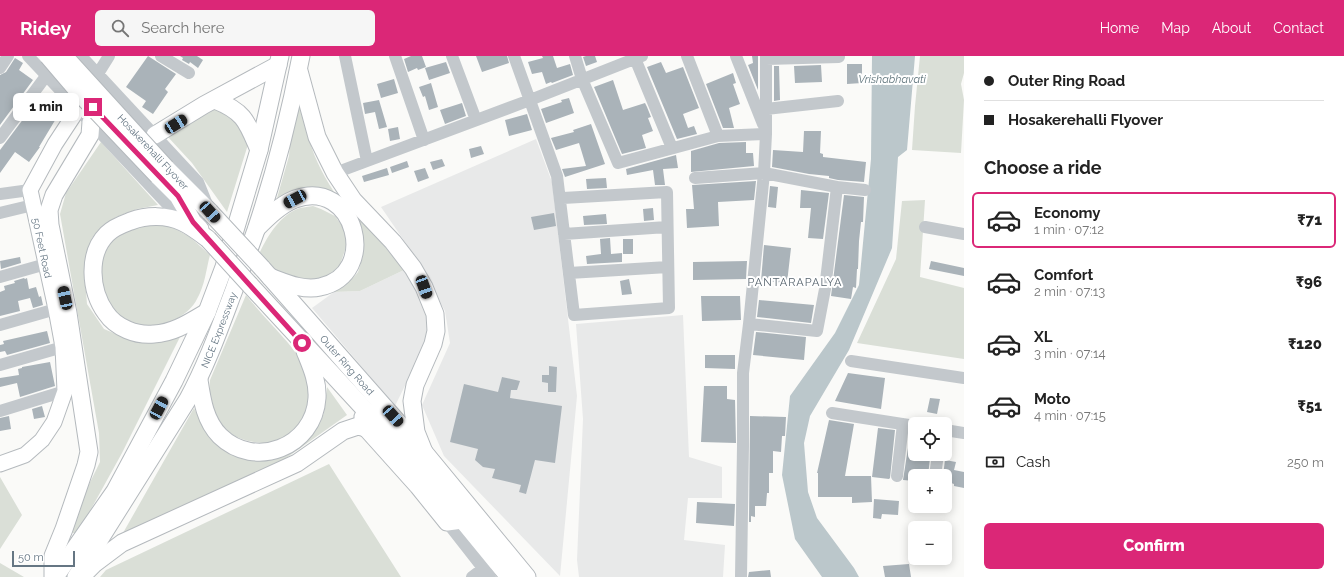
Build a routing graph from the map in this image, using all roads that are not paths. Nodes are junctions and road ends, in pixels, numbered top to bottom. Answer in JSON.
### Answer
{"nodes":[{"id":1,"x":8,"y":56,"type":"edge"},
{"id":2,"x":28,"y":56,"type":"edge"},
{"id":3,"x":48,"y":56,"type":"edge"},
{"id":4,"x":64,"y":56,"type":"edge"},
{"id":5,"x":82,"y":56,"type":"edge"},
{"id":6,"x":109,"y":56,"type":"edge"},
{"id":7,"x":161,"y":56,"type":"edge"},
{"id":8,"x":345,"y":56,"type":"edge"},
{"id":9,"x":395,"y":56,"type":"edge"},
{"id":10,"x":452,"y":56,"type":"edge"},
{"id":11,"x":514,"y":56,"type":"edge"},
{"id":12,"x":575,"y":56,"type":"edge"},
{"id":13,"x":687,"y":56,"type":"edge"},
{"id":14,"x":736,"y":56,"type":"edge"},
{"id":15,"x":637,"y":57,"type":"edge"},
{"id":16,"x":839,"y":57,"type":"edge"},
{"id":17,"x":766,"y":58,"type":"edge"},
{"id":18,"x":279,"y":60,"type":"edge"},
{"id":19,"x":299,"y":63,"type":"edge"},
{"id":20,"x":0,"y":68,"type":"edge"},
{"id":21,"x":189,"y":73,"type":"dead end"},
{"id":22,"x":97,"y":74,"type":"junction"},
{"id":23,"x":46,"y":76,"type":"junction"},
{"id":24,"x":582,"y":79,"type":"junction"},
{"id":25,"x":215,"y":100,"type":"junction"},
{"id":26,"x":530,"y":100,"type":"junction"},
{"id":27,"x":838,"y":101,"type":"dead end"},
{"id":28,"x":78,"y":109,"type":"junction"},
{"id":29,"x":766,"y":109,"type":"junction"},
{"id":30,"x":476,"y":120,"type":"junction"},
{"id":31,"x":91,"y":122,"type":"junction"},
{"id":32,"x":766,"y":132,"type":"junction"},
{"id":33,"x":155,"y":135,"type":"junction"},
{"id":34,"x":718,"y":136,"type":"junction"},
{"id":35,"x":0,"y":138,"type":"edge"},
{"id":36,"x":424,"y":140,"type":"junction"},
{"id":37,"x":672,"y":148,"type":"junction"},
{"id":38,"x":259,"y":150,"type":"junction"},
{"id":39,"x":367,"y":162,"type":"junction"},
{"id":40,"x":162,"y":172,"type":"junction"},
{"id":41,"x":335,"y":173,"type":"junction"},
{"id":42,"x":764,"y":173,"type":"junction"},
{"id":43,"x":695,"y":178,"type":"dead end"},
{"id":44,"x":837,"y":187,"type":"junction"},
{"id":45,"x":30,"y":190,"type":"junction"},
{"id":46,"x":865,"y":190,"type":"dead end"},
{"id":47,"x":0,"y":194,"type":"edge"},
{"id":48,"x":563,"y":198,"type":"dead end"},
{"id":49,"x":347,"y":204,"type":"junction"},
{"id":50,"x":33,"y":205,"type":"junction"},
{"id":51,"x":210,"y":212,"type":"junction"},
{"id":52,"x":0,"y":213,"type":"edge"},
{"id":53,"x":193,"y":222,"type":"junction"},
{"id":54,"x":667,"y":228,"type":"junction"},
{"id":55,"x":925,"y":228,"type":"dead end"},
{"id":56,"x":256,"y":229,"type":"junction"},
{"id":57,"x":564,"y":234,"type":"junction"},
{"id":58,"x":964,"y":234,"type":"edge"},
{"id":59,"x":208,"y":238,"type":"junction"},
{"id":60,"x":46,"y":264,"type":"junction"},
{"id":61,"x":668,"y":267,"type":"junction"},
{"id":62,"x":265,"y":272,"type":"junction"},
{"id":63,"x":569,"y":273,"type":"junction"},
{"id":64,"x":0,"y":277,"type":"edge"},
{"id":65,"x":56,"y":309,"type":"junction"},
{"id":66,"x":206,"y":312,"type":"junction"},
{"id":67,"x":749,"y":324,"type":"junction"},
{"id":68,"x":0,"y":325,"type":"edge"},
{"id":69,"x":302,"y":343,"type":"junction"},
{"id":70,"x":62,"y":347,"type":"junction"},
{"id":71,"x":851,"y":361,"type":"dead end"},
{"id":72,"x":0,"y":365,"type":"edge"},
{"id":73,"x":964,"y":378,"type":"edge"},
{"id":74,"x":199,"y":380,"type":"junction"},
{"id":75,"x":65,"y":391,"type":"junction"},
{"id":76,"x":360,"y":403,"type":"junction"},
{"id":77,"x":0,"y":411,"type":"edge"},
{"id":78,"x":832,"y":413,"type":"dead end"},
{"id":79,"x":908,"y":425,"type":"edge"},
{"id":80,"x":366,"y":428,"type":"junction"},
{"id":81,"x":908,"y":429,"type":"edge"},
{"id":82,"x":952,"y":431,"type":"edge"},
{"id":83,"x":964,"y":434,"type":"edge"},
{"id":84,"x":424,"y":452,"type":"junction"},
{"id":85,"x":0,"y":464,"type":"edge"},
{"id":86,"x":897,"y":476,"type":"dead end"},
{"id":87,"x":455,"y":521,"type":"junction"},
{"id":88,"x":489,"y":568,"type":"edge"},
{"id":89,"x":54,"y":577,"type":"edge"},
{"id":90,"x":76,"y":577,"type":"edge"},
{"id":91,"x":81,"y":577,"type":"edge"},
{"id":92,"x":472,"y":577,"type":"edge"},
{"id":93,"x":509,"y":577,"type":"edge"},
{"id":94,"x":527,"y":577,"type":"edge"},
{"id":95,"x":741,"y":577,"type":"edge"}],
"edges":[{"from":1,"to":20,"type":"street"},
{"from":2,"to":23,"type":"street"},
{"from":3,"to":40,"type":"highway","name":"Hosakerehalli Flyover","bridge":true},
{"from":4,"to":40,"type":"highway","name":"Hosakerehalli Flyover","bridge":true},
{"from":5,"to":22,"type":"street"},
{"from":6,"to":22,"type":"street"},
{"from":7,"to":21,"type":"street"},
{"from":8,"to":39,"type":"street"},
{"from":9,"to":36,"type":"street"},
{"from":10,"to":30,"type":"street"},
{"from":11,"to":26,"type":"street"},
{"from":12,"to":24,"type":"street"},
{"from":13,"to":34,"type":"street"},
{"from":14,"to":32,"type":"street"},
{"from":15,"to":24,"type":"street"},
{"from":15,"to":37,"type":"street"},
{"from":16,"to":17,"type":"street"},
{"from":17,"to":29,"type":"street"},
{"from":18,"to":25,"type":"highway"},
{"from":18,"to":38,"type":"highway","name":"NICE Expressway"},
{"from":19,"to":41,"type":"highway"},
{"from":19,"to":56,"type":"highway","name":"NICE Expressway"},
{"from":22,"to":28,"type":"street"},
{"from":22,"to":33,"type":"street"},
{"from":23,"to":28,"type":"street"},
{"from":23,"to":35,"type":"street"},
{"from":24,"to":26,"type":"street"},
{"from":24,"to":37,"type":"street"},
{"from":25,"to":33,"type":"highway"},
{"from":25,"to":38,"type":"highway"},
{"from":26,"to":30,"type":"street"},
{"from":26,"to":57,"type":"street"},
{"from":27,"to":29,"type":"street"},
{"from":28,"to":31,"type":"street"},
{"from":28,"to":45,"type":"main road"},
{"from":29,"to":32,"type":"street"},
{"from":30,"to":36,"type":"street"},
{"from":31,"to":53,"type":"street"},
{"from":31,"to":89,"type":"highway"},
{"from":32,"to":34,"type":"street"},
{"from":32,"to":42,"type":"street"},
{"from":33,"to":51,"type":"street"},
{"from":34,"to":37,"type":"street"},
{"from":36,"to":39,"type":"street"},
{"from":38,"to":66,"type":"highway","name":"NICE Expressway"},
{"from":39,"to":41,"type":"street"},
{"from":40,"to":51,"type":"highway","name":"Hosakerehalli Flyover"},
{"from":40,"to":53,"type":"highway","name":"Hosakerehalli Flyover"},
{"from":41,"to":49,"type":"highway"},
{"from":42,"to":43,"type":"street"},
{"from":42,"to":44,"type":"street"},
{"from":42,"to":67,"type":"street"},
{"from":44,"to":46,"type":"street"},
{"from":44,"to":67,"type":"street"},
{"from":45,"to":47,"type":"street"},
{"from":45,"to":50,"type":"main road","name":"50 Feet Road"},
{"from":48,"to":54,"type":"street"},
{"from":49,"to":56,"type":"highway"},
{"from":49,"to":62,"type":"highway"},
{"from":49,"to":84,"type":"highway"},
{"from":50,"to":52,"type":"street"},
{"from":50,"to":60,"type":"main road","name":"50 Feet Road"},
{"from":51,"to":62,"type":"highway","name":"Outer Ring Road","bridge":true},
{"from":53,"to":59,"type":"highway","name":"Outer Ring Road"},
{"from":54,"to":57,"type":"street"},
{"from":54,"to":61,"type":"street"},
{"from":55,"to":58,"type":"street"},
{"from":56,"to":74,"type":"highway","name":"NICE Expressway"},
{"from":57,"to":63,"type":"street"},
{"from":59,"to":66,"type":"highway"},
{"from":59,"to":69,"type":"highway","name":"Outer Ring Road","bridge":true},
{"from":60,"to":64,"type":"street"},
{"from":60,"to":65,"type":"main road","name":"50 Feet Road"},
{"from":61,"to":63,"type":"street"},
{"from":61,"to":63,"type":"street"},
{"from":62,"to":84,"type":"highway","name":"Outer Ring Road"},
{"from":65,"to":68,"type":"street"},
{"from":65,"to":70,"type":"main road","name":"50 Feet Road"},
{"from":66,"to":89,"type":"highway","name":"NICE Expressway"},
{"from":67,"to":95,"type":"street"},
{"from":69,"to":74,"type":"highway"},
{"from":69,"to":76,"type":"highway","name":"Outer Ring Road"},
{"from":70,"to":72,"type":"street"},
{"from":70,"to":75,"type":"main road","name":"50 Feet Road"},
{"from":71,"to":73,"type":"street"},
{"from":74,"to":90,"type":"highway","name":"NICE Expressway"},
{"from":75,"to":77,"type":"street"},
{"from":75,"to":85,"type":"main road","name":"50 Feet Road"},
{"from":76,"to":80,"type":"highway"},
{"from":76,"to":87,"type":"highway","name":"Outer Ring Road"},
{"from":78,"to":79,"type":"street"},
{"from":80,"to":87,"type":"highway"},
{"from":80,"to":91,"type":"highway"},
{"from":81,"to":86,"type":"street"},
{"from":82,"to":83,"type":"street"},
{"from":84,"to":94,"type":"highway","name":"Outer Ring Road"},
{"from":87,"to":88,"type":"highway","name":"Outer Ring Road"},
{"from":88,"to":92,"type":"street"},
{"from":88,"to":93,"type":"highway","name":"Outer Ring Road"}]}
